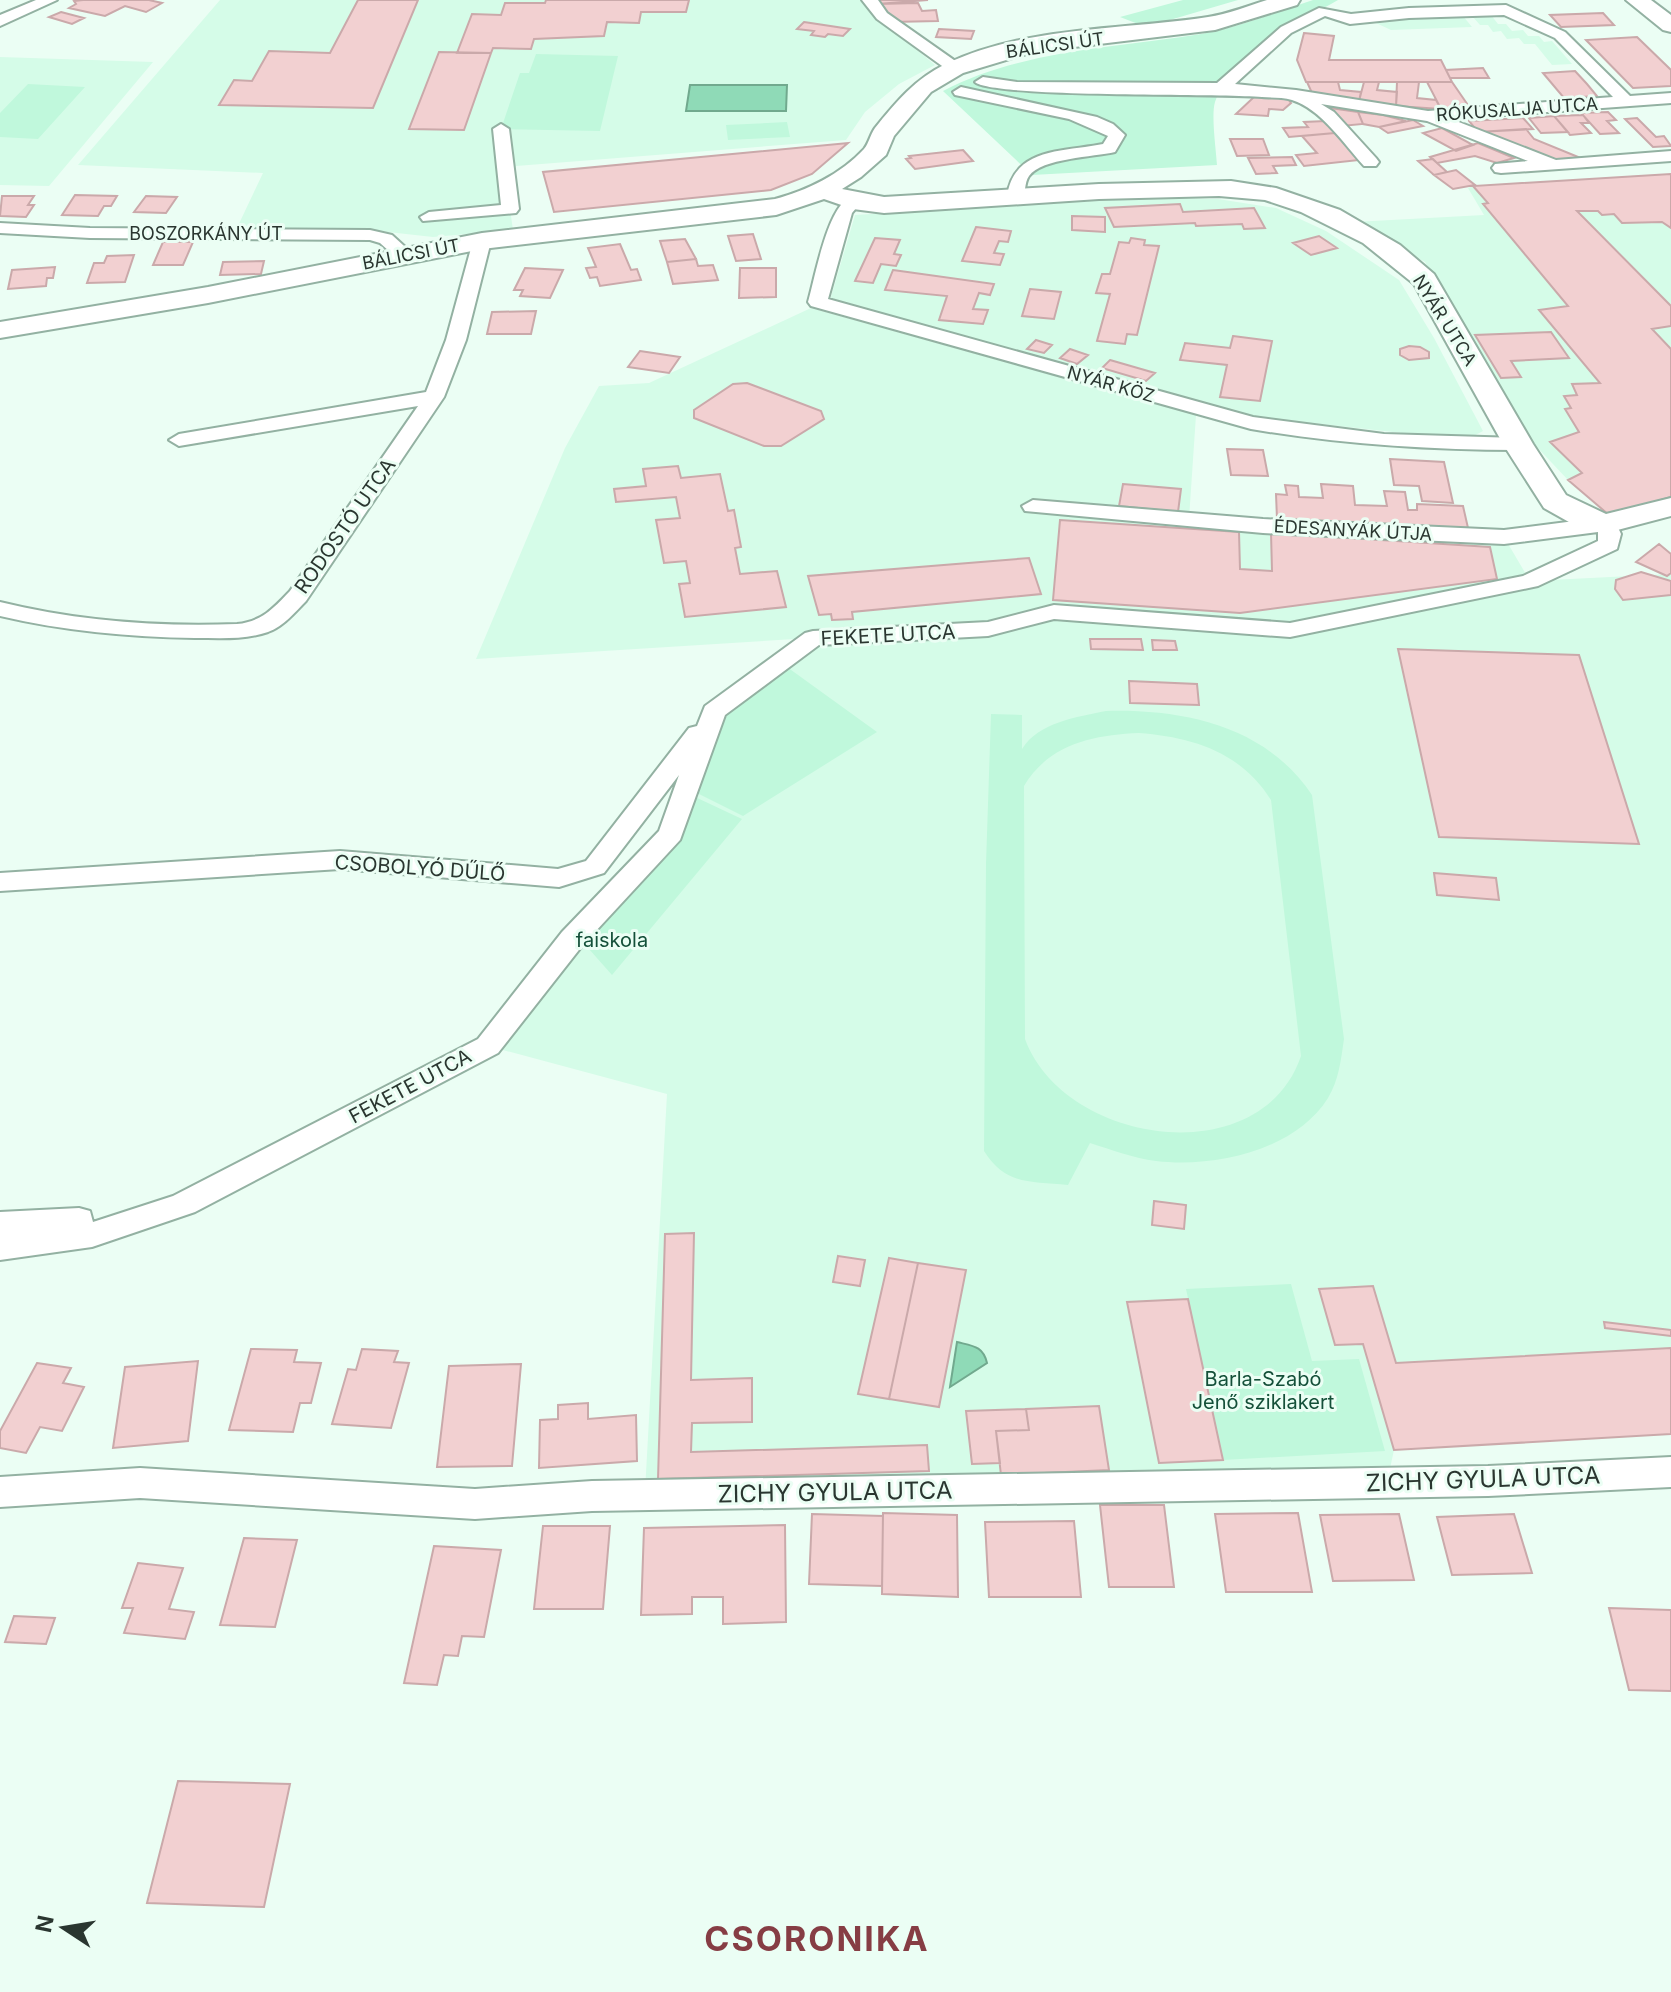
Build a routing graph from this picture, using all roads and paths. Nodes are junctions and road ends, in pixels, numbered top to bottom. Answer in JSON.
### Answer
{"nodes":[{"id":1,"x":49,"y":0,"type":"edge"},
{"id":2,"x":870,"y":0,"type":"edge"},
{"id":3,"x":1289,"y":0,"type":"edge"},
{"id":4,"x":1645,"y":3,"type":"edge"},
{"id":5,"x":0,"y":21,"type":"edge"},
{"id":6,"x":1671,"y":25,"type":"edge"},
{"id":7,"x":955,"y":68,"type":"junction"},
{"id":8,"x":983,"y":82,"type":"dead end"},
{"id":9,"x":1221,"y":88,"type":"junction"},
{"id":10,"x":961,"y":92,"type":"dead end"},
{"id":11,"x":1296,"y":95,"type":"junction"},
{"id":12,"x":1671,"y":98,"type":"edge"},
{"id":13,"x":1626,"y":101,"type":"junction"},
{"id":14,"x":1428,"y":116,"type":"junction"},
{"id":15,"x":501,"y":129,"type":"dead end"},
{"id":16,"x":1671,"y":156,"type":"edge"},
{"id":17,"x":1370,"y":162,"type":"dead end"},
{"id":18,"x":1554,"y":165,"type":"junction"},
{"id":19,"x":1501,"y":168,"type":"dead end"},
{"id":20,"x":822,"y":190,"type":"junction"},
{"id":21,"x":1016,"y":197,"type":"junction"},
{"id":22,"x":853,"y":201,"type":"junction"},
{"id":23,"x":429,"y":217,"type":"dead end"},
{"id":24,"x":0,"y":228,"type":"edge"},
{"id":25,"x":482,"y":241,"type":"junction"},
{"id":26,"x":405,"y":255,"type":"junction"},
{"id":27,"x":0,"y":330,"type":"edge"},
{"id":28,"x":434,"y":397,"type":"junction"},
{"id":29,"x":179,"y":440,"type":"dead end"},
{"id":30,"x":1518,"y":444,"type":"junction"},
{"id":31,"x":1033,"y":506,"type":"dead end"},
{"id":32,"x":1671,"y":507,"type":"edge"},
{"id":33,"x":1606,"y":524,"type":"junction"},
{"id":34,"x":0,"y":609,"type":"edge"},
{"id":35,"x":714,"y":711,"type":"junction"},
{"id":36,"x":0,"y":882,"type":"edge"},
{"id":37,"x":184,"y":1204,"type":"junction"},
{"id":38,"x":0,"y":1224,"type":"edge"},
{"id":39,"x":0,"y":1248,"type":"edge"},
{"id":40,"x":1671,"y":1472,"type":"edge"},
{"id":41,"x":0,"y":1492,"type":"edge"}],
"edges":[{"from":1,"to":5,"type":"street"},
{"from":2,"to":7,"type":"street"},
{"from":3,"to":7,"type":"street","name":"BÁLICSI ÚT"},
{"from":4,"to":6,"type":"street"},
{"from":7,"to":20,"type":"street","name":"BÁLICSI ÚT"},
{"from":8,"to":9,"type":"street","name":"RÓKUSALJA UTCA"},
{"from":9,"to":11,"type":"street","name":"RÓKUSALJA UTCA"},
{"from":9,"to":13,"type":"street"},
{"from":10,"to":21,"type":"street"},
{"from":11,"to":14,"type":"street","name":"RÓKUSALJA UTCA"},
{"from":11,"to":17,"type":"street"},
{"from":12,"to":13,"type":"street","name":"RÓKUSALJA UTCA"},
{"from":13,"to":14,"type":"street","name":"RÓKUSALJA UTCA"},
{"from":14,"to":18,"type":"street"},
{"from":15,"to":23,"type":"street"},
{"from":16,"to":18,"type":"street"},
{"from":18,"to":19,"type":"street"},
{"from":20,"to":22,"type":"street"},
{"from":20,"to":25,"type":"street","name":"BÁLICSI ÚT"},
{"from":21,"to":22,"type":"street"},
{"from":21,"to":30,"type":"street","name":"NYÁR UTCA"},
{"from":22,"to":30,"type":"street","name":"NYÁR KÖZ"},
{"from":24,"to":26,"type":"street","name":"BOSZORKÁNY ÚT"},
{"from":25,"to":26,"type":"street","name":"BÁLICSI ÚT"},
{"from":25,"to":28,"type":"street","name":"RODOSTÓ UTCA"},
{"from":26,"to":27,"type":"street","name":"BÁLICSI ÚT"},
{"from":28,"to":29,"type":"street"},
{"from":28,"to":34,"type":"street","name":"RODOSTÓ UTCA"},
{"from":30,"to":33,"type":"street","name":"NYÁR UTCA"},
{"from":31,"to":33,"type":"street","name":"ÉDESANYÁK ÚTJA"},
{"from":32,"to":33,"type":"street","name":"ÉDESANYÁK ÚTJA"},
{"from":33,"to":35,"type":"street","name":"FEKETE UTCA"},
{"from":35,"to":36,"type":"street","name":"CSOBOLYÓ DŰLŐ"},
{"from":35,"to":37,"type":"street","name":"FEKETE UTCA"},
{"from":37,"to":38,"type":"street","name":"FEKETE UTCA"},
{"from":37,"to":39,"type":"street","name":"FEKETE UTCA"},
{"from":40,"to":41,"type":"street","name":"ZICHY GYULA UTCA"}]}
